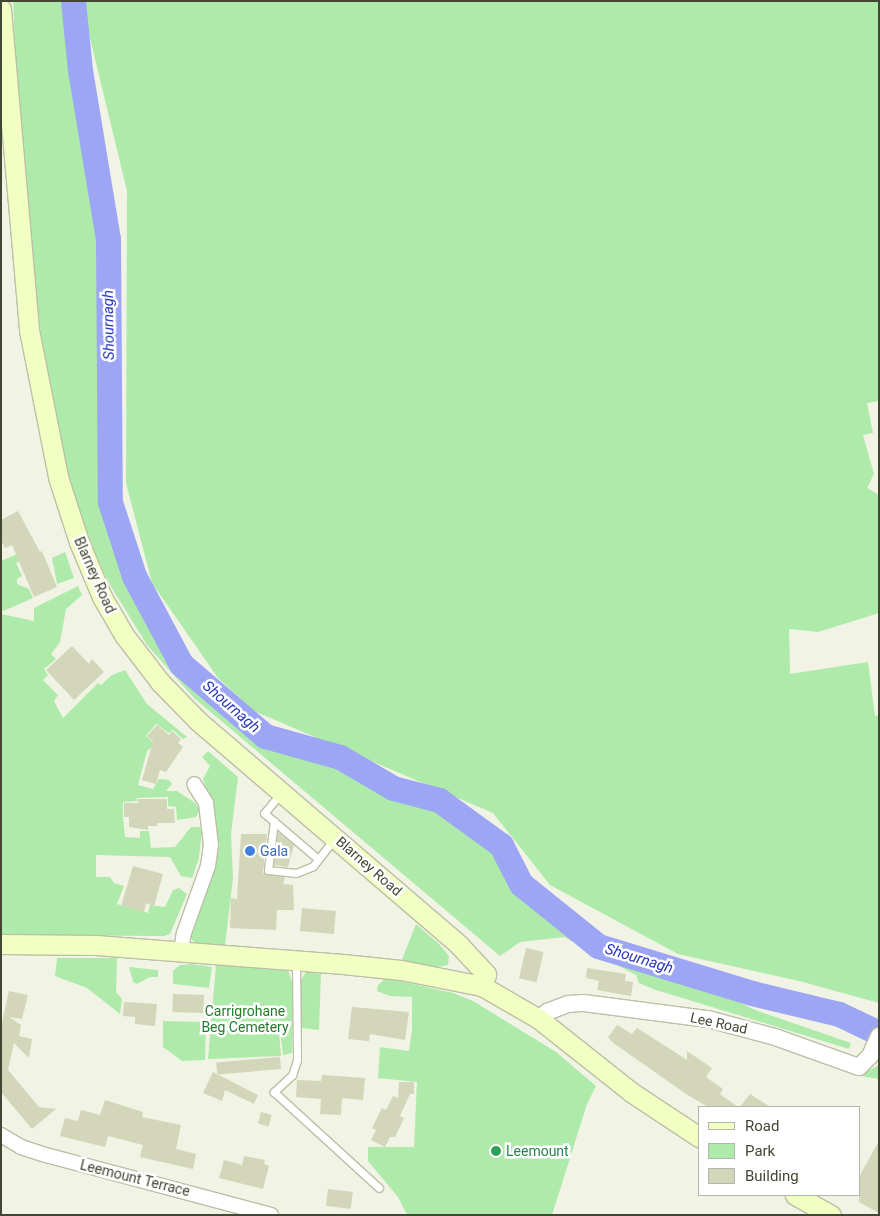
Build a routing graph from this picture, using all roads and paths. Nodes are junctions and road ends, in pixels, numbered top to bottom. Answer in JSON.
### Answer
{"nodes":[{"id":1,"x":1,"y":9,"type":"edge"},
{"id":2,"x":194,"y":784,"type":"dead end"},
{"id":3,"x":282,"y":792,"type":"junction"},
{"id":4,"x":274,"y":821,"type":"junction"},
{"id":5,"x":336,"y":837,"type":"junction"},
{"id":6,"x":318,"y":859,"type":"junction"},
{"id":7,"x":1,"y":944,"type":"edge"},
{"id":8,"x":181,"y":951,"type":"junction"},
{"id":9,"x":296,"y":960,"type":"junction"},
{"id":10,"x":482,"y":986,"type":"junction"},
{"id":11,"x":539,"y":1019,"type":"junction"},
{"id":12,"x":879,"y":1036,"type":"edge"},
{"id":13,"x":1,"y":1135,"type":"edge"},
{"id":14,"x":698,"y":1137,"type":"edge"},
{"id":15,"x":379,"y":1188,"type":"dead end"},
{"id":16,"x":797,"y":1196,"type":"edge"},
{"id":17,"x":271,"y":1215,"type":"edge"},
{"id":18,"x":831,"y":1215,"type":"edge"}],
"edges":[{"from":1,"to":3,"type":"main road","name":"Blarney Road"},
{"from":2,"to":8,"type":"street"},
{"from":3,"to":4,"type":"lane"},
{"from":3,"to":5,"type":"main road","name":"Blarney Road"},
{"from":4,"to":6,"type":"lane"},
{"from":4,"to":6,"type":"lane"},
{"from":5,"to":6,"type":"lane"},
{"from":5,"to":10,"type":"main road","name":"Blarney Road"},
{"from":7,"to":8,"type":"main road"},
{"from":8,"to":9,"type":"main road"},
{"from":9,"to":10,"type":"main road"},
{"from":9,"to":15,"type":"lane"},
{"from":10,"to":11,"type":"main road"},
{"from":11,"to":12,"type":"street","name":"Lee Road"},
{"from":11,"to":14,"type":"main road"},
{"from":13,"to":17,"type":"street","name":"Leemount Terrace"},
{"from":16,"to":18,"type":"main road"}]}
